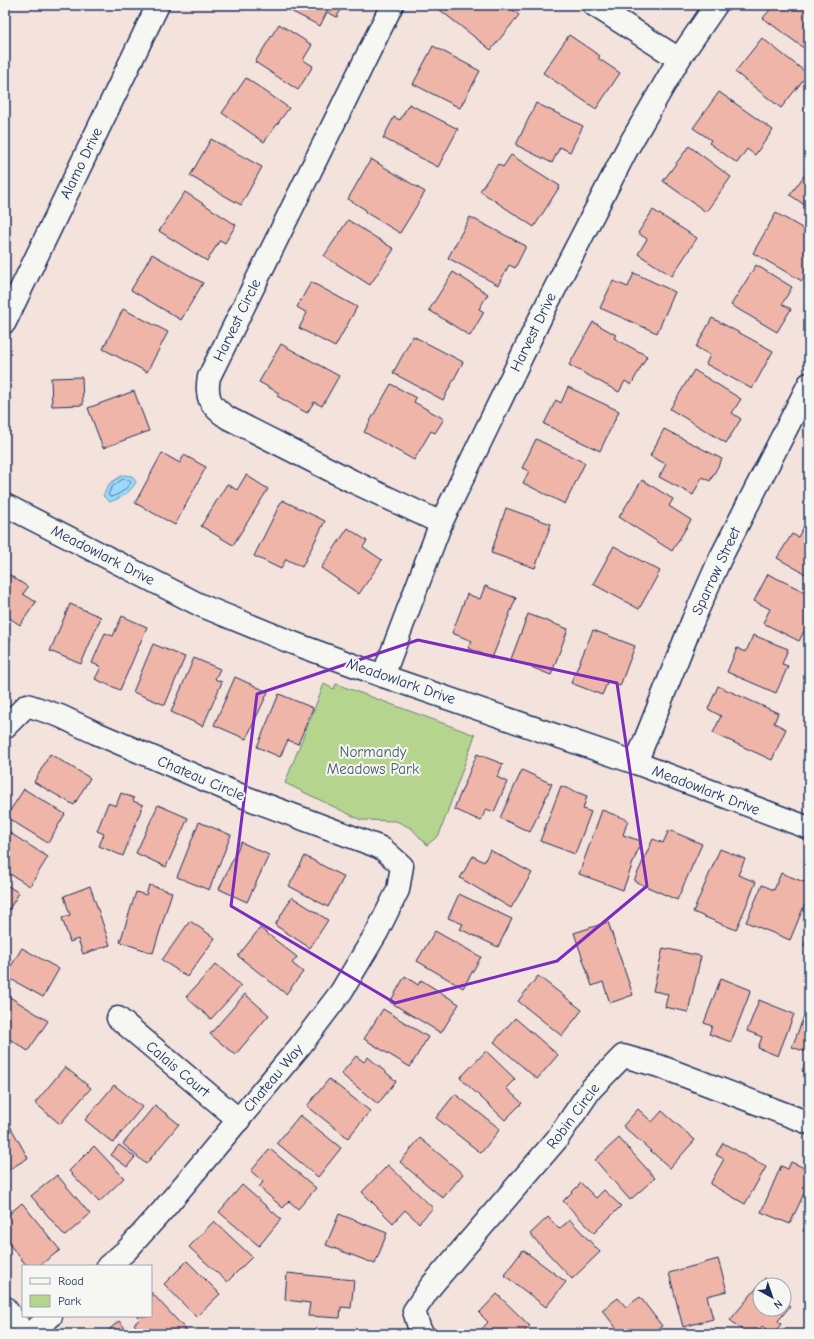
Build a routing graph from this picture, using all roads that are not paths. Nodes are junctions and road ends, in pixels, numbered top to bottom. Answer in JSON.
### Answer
{"nodes":[{"id":1,"x":158,"y":5,"type":"edge"},
{"id":2,"x":392,"y":5,"type":"edge"},
{"id":3,"x":594,"y":5,"type":"edge"},
{"id":4,"x":716,"y":5,"type":"edge"},
{"id":5,"x":679,"y":59,"type":"junction"},
{"id":6,"x":5,"y":322,"type":"edge"},
{"id":7,"x":809,"y":384,"type":"edge"},
{"id":8,"x":5,"y":505,"type":"edge"},
{"id":9,"x":441,"y":523,"type":"junction"},
{"id":10,"x":383,"y":676,"type":"junction"},
{"id":11,"x":5,"y":727,"type":"edge"},
{"id":12,"x":636,"y":763,"type":"junction"},
{"id":13,"x":809,"y":828,"type":"edge"},
{"id":14,"x":402,"y":866,"type":"joint"},
{"id":15,"x":118,"y":1018,"type":"dead end"},
{"id":16,"x":239,"y":1120,"type":"junction"},
{"id":17,"x":809,"y":1123,"type":"edge"},
{"id":18,"x":109,"y":1265,"type":"edge"},
{"id":19,"x":5,"y":1308,"type":"edge"},
{"id":20,"x":50,"y":1317,"type":"edge"},
{"id":21,"x":25,"y":1334,"type":"edge"},
{"id":22,"x":30,"y":1334,"type":"edge"},
{"id":23,"x":423,"y":1334,"type":"edge"}],
"edges":[{"from":1,"to":6,"type":"street","name":"Alamo Drive"},
{"from":2,"to":9,"type":"street","name":"Harvest Circle"},
{"from":3,"to":5,"type":"street"},
{"from":4,"to":5,"type":"street","name":"Harvest Drive"},
{"from":5,"to":9,"type":"street","name":"Harvest Drive"},
{"from":7,"to":12,"type":"street","name":"Sparrow Street"},
{"from":8,"to":10,"type":"street","name":"Meadowlark Drive"},
{"from":9,"to":10,"type":"street","name":"Harvest Drive"},
{"from":10,"to":12,"type":"street","name":"Meadowlark Drive"},
{"from":11,"to":14,"type":"street","name":"Chateau Circle"},
{"from":12,"to":13,"type":"street","name":"Meadowlark Drive"},
{"from":14,"to":16,"type":"street","name":"Chateau Way"},
{"from":15,"to":16,"type":"street","name":"Calais Court"},
{"from":16,"to":18,"type":"street","name":"Chateau Way"},
{"from":17,"to":23,"type":"street","name":"Robin Circle"},
{"from":19,"to":21,"type":"street"},
{"from":20,"to":22,"type":"street"}]}
